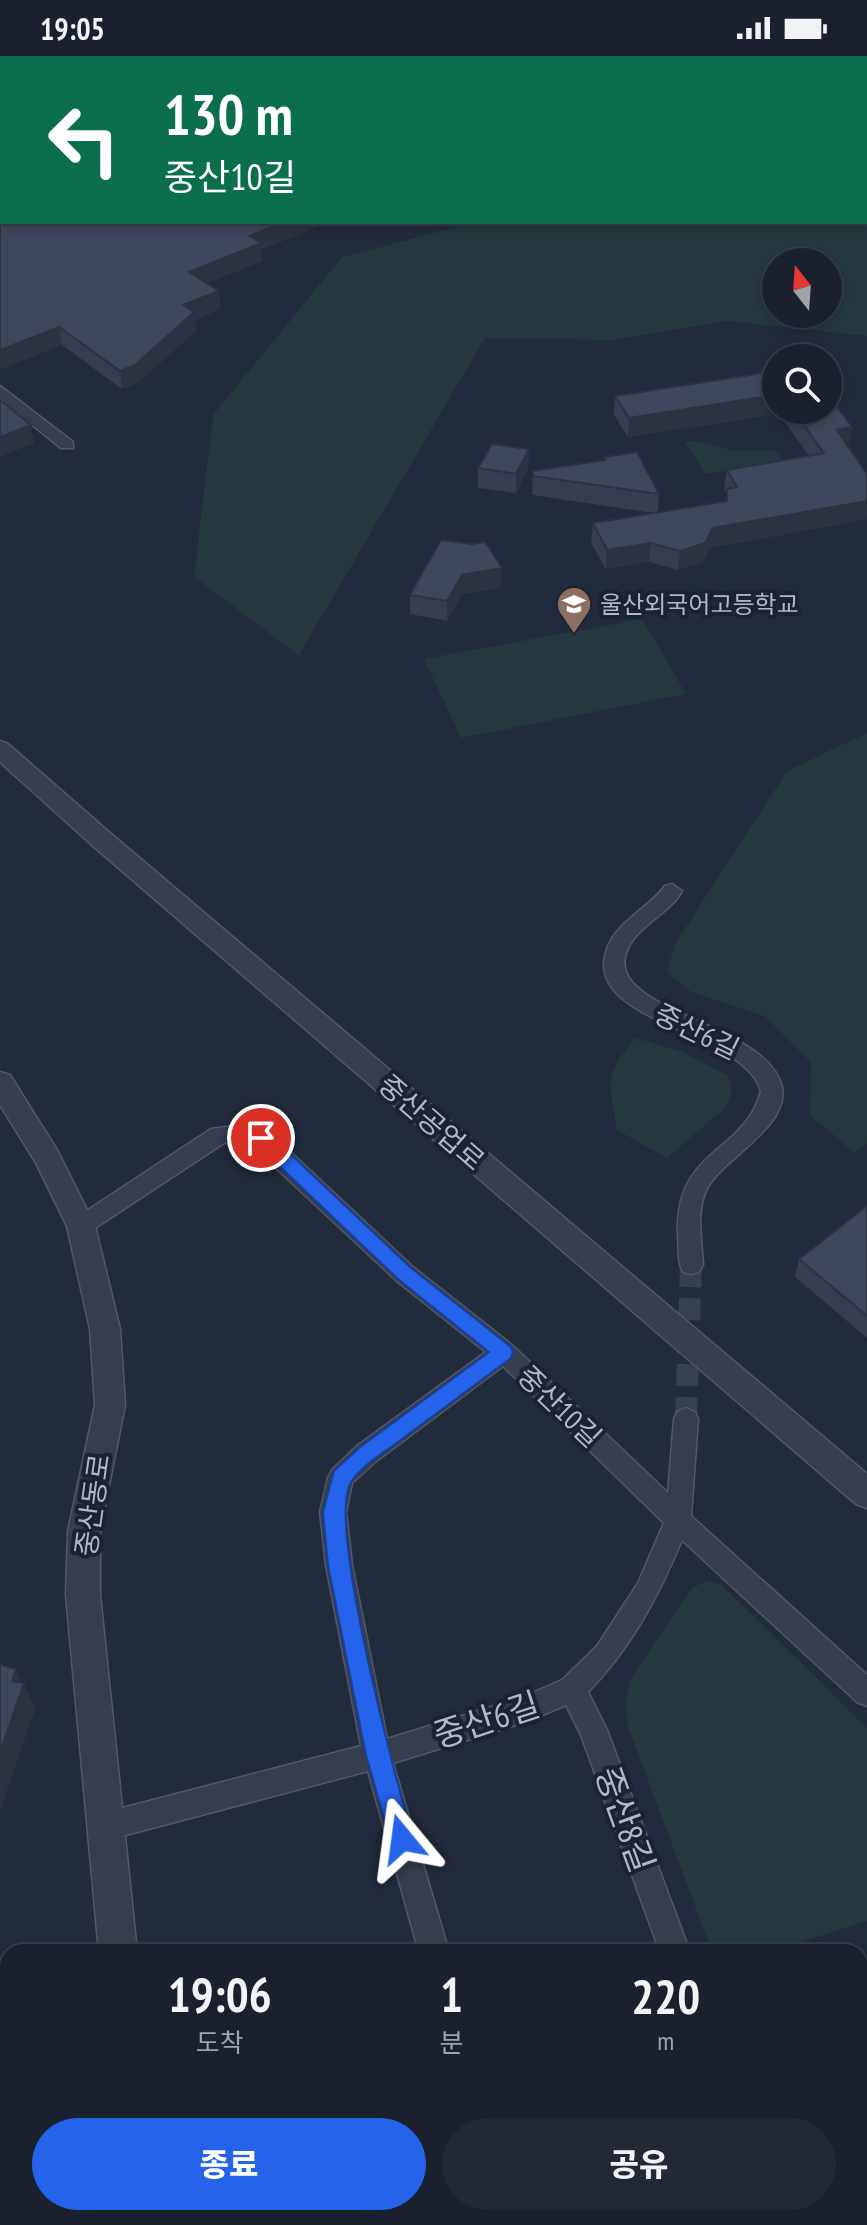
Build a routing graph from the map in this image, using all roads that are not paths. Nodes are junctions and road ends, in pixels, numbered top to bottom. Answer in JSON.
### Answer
{"nodes":[{"id":1,"x":0,"y":391,"type":"edge"},
{"id":2,"x":67,"y":445,"type":"dead end"},
{"id":3,"x":0,"y":749,"type":"edge"},
{"id":4,"x":672,"y":891,"type":"dead end"},
{"id":5,"x":0,"y":1082,"type":"edge"},
{"id":6,"x":81,"y":1226,"type":"junction"},
{"id":7,"x":691,"y":1265,"type":"tunnel mouth"},
{"id":8,"x":504,"y":1352,"type":"junction"},
{"id":9,"x":686,"y":1419,"type":"tunnel mouth"},
{"id":10,"x":867,"y":1494,"type":"edge"},
{"id":11,"x":678,"y":1520,"type":"junction"},
{"id":12,"x":572,"y":1689,"type":"junction"},
{"id":13,"x":867,"y":1693,"type":"edge"},
{"id":14,"x":377,"y":1755,"type":"junction"},
{"id":15,"x":107,"y":1826,"type":"junction"},
{"id":16,"x":117,"y":1944,"type":"edge"},
{"id":17,"x":432,"y":1944,"type":"edge"},
{"id":18,"x":672,"y":1944,"type":"edge"}],
"edges":[{"from":1,"to":2,"type":"street"},
{"from":3,"to":10,"type":"street","name":"중산공업로"},
{"from":4,"to":7,"type":"street","name":"중산6길"},
{"from":5,"to":6,"type":"street","name":"중산동로"},
{"from":6,"to":8,"type":"street","name":"중산10길"},
{"from":6,"to":15,"type":"street","name":"중산동로"},
{"from":8,"to":11,"type":"street","name":"중산10길"},
{"from":8,"to":14,"type":"street"},
{"from":9,"to":11,"type":"street","name":"중산6길"},
{"from":11,"to":12,"type":"street","name":"중산6길"},
{"from":11,"to":13,"type":"street","name":"중산10길"},
{"from":12,"to":14,"type":"street","name":"중산6길"},
{"from":12,"to":18,"type":"street","name":"중산8길"},
{"from":14,"to":15,"type":"street","name":"중산6길"},
{"from":14,"to":17,"type":"street"},
{"from":15,"to":16,"type":"street","name":"중산동로"}]}
